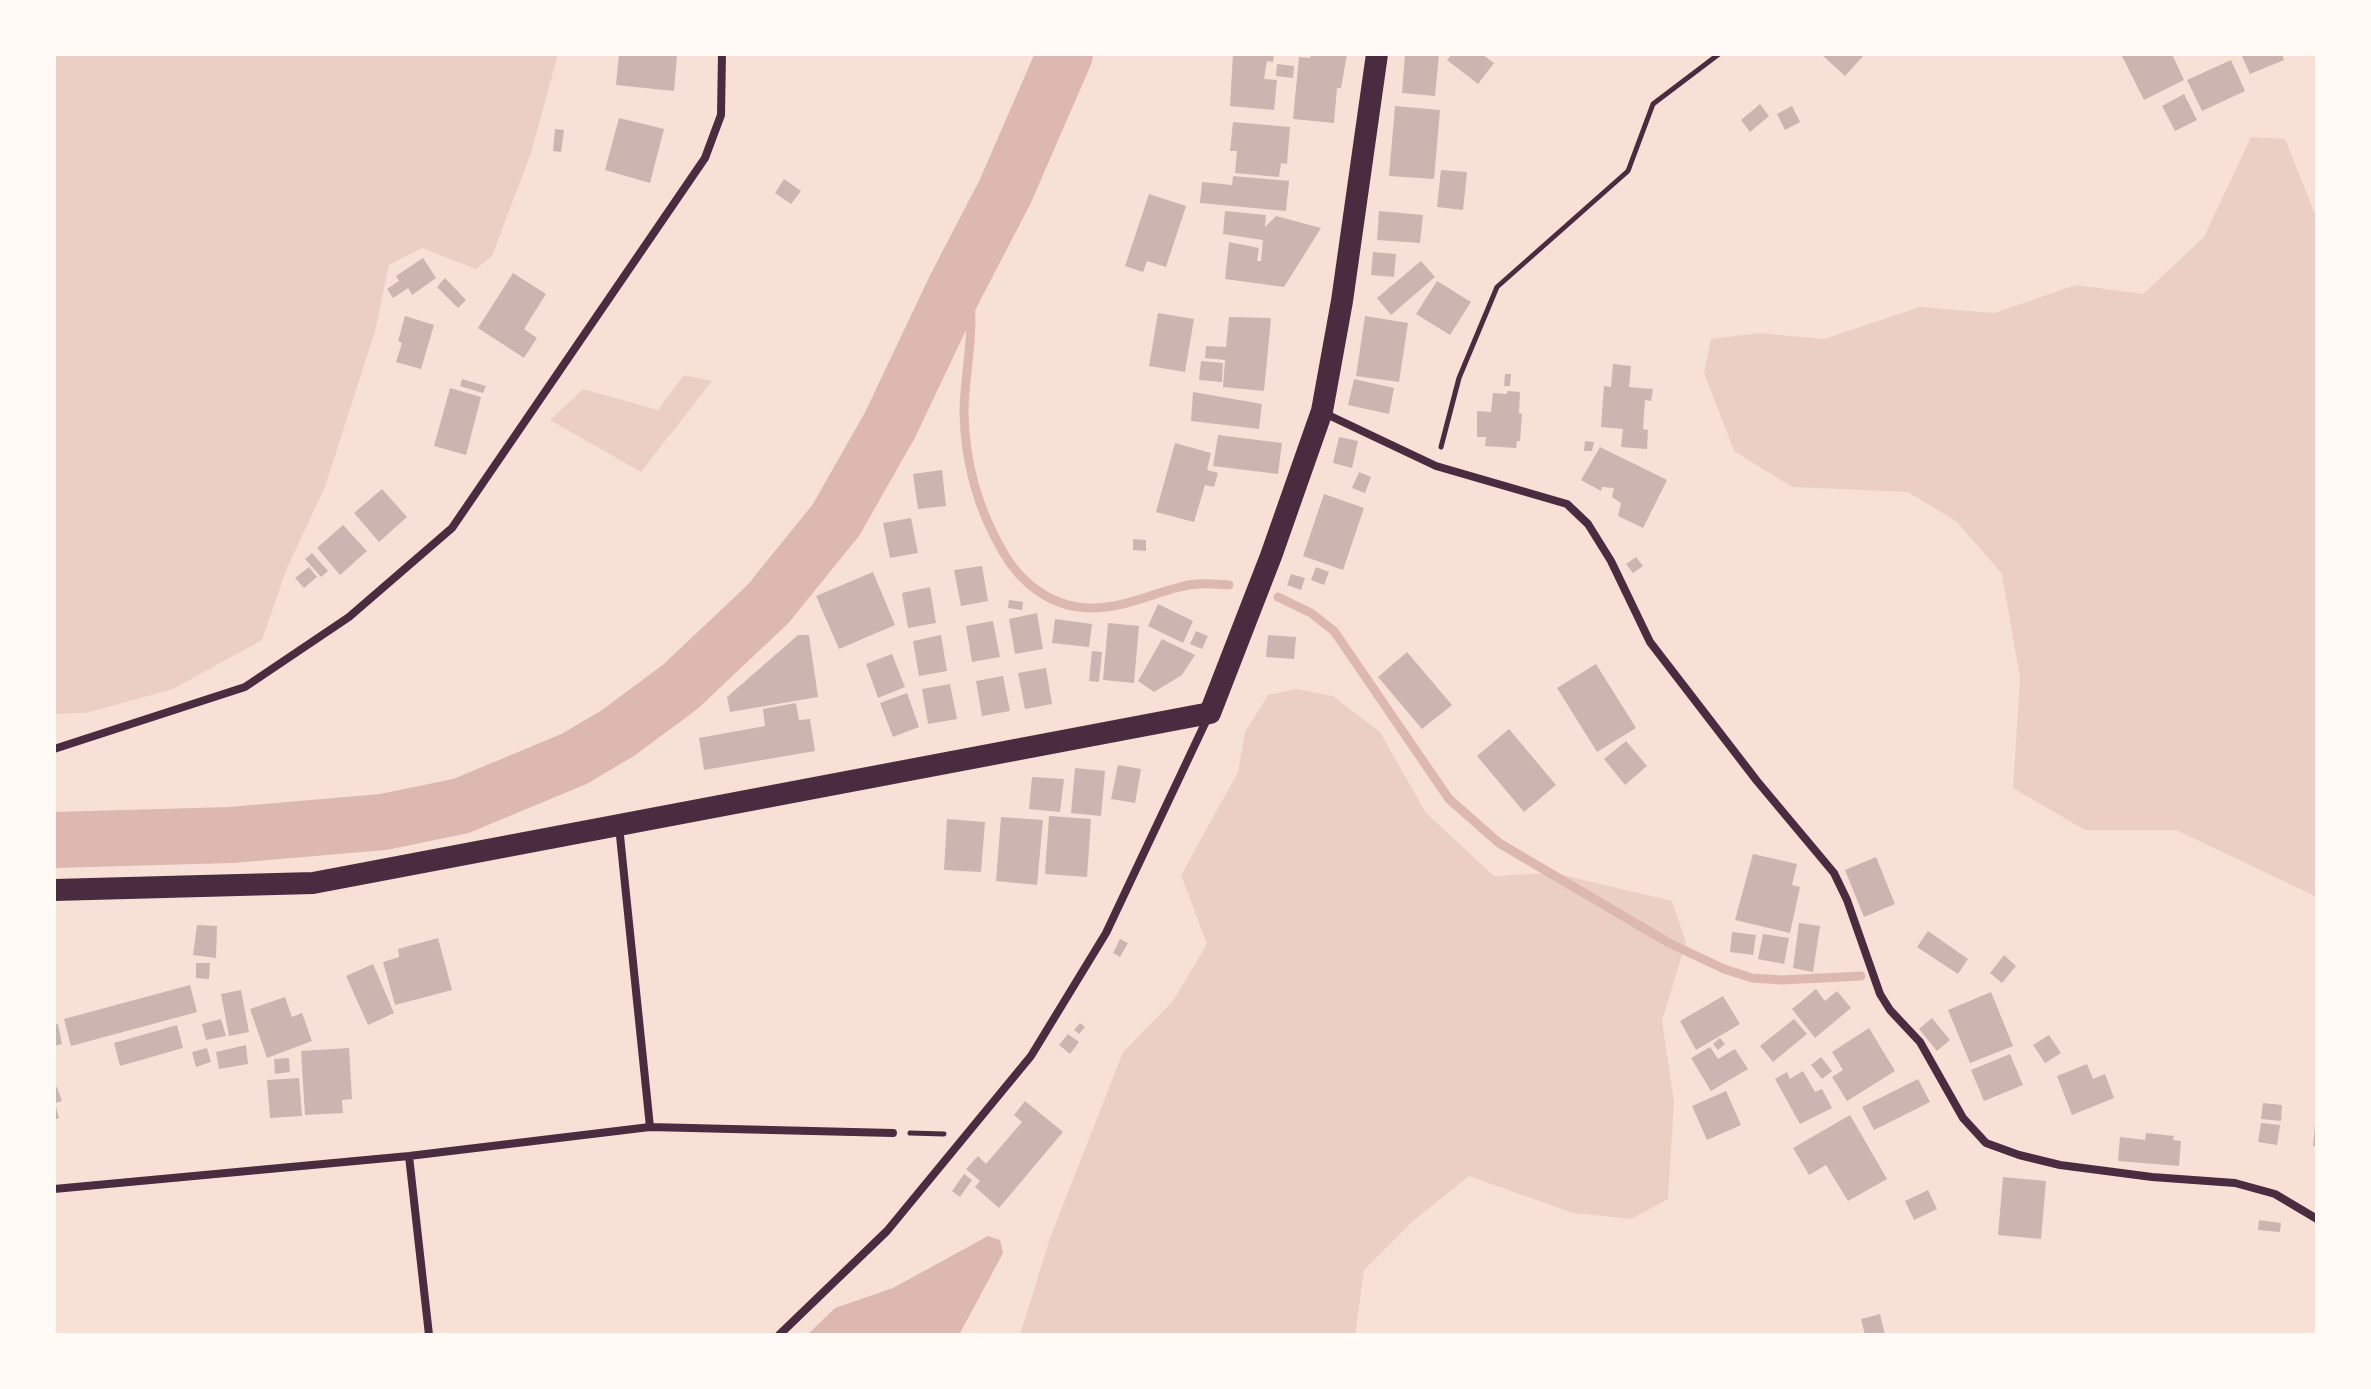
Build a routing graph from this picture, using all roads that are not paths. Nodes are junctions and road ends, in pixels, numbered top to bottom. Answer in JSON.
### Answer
{"nodes":[{"id":1,"x":722,"y":54,"type":"edge"},
{"id":2,"x":1377,"y":54,"type":"edge"},
{"id":3,"x":1322,"y":411,"type":"junction"},
{"id":4,"x":1210,"y":713,"type":"junction"},
{"id":5,"x":54,"y":749,"type":"edge"},
{"id":6,"x":619,"y":826,"type":"junction"},
{"id":7,"x":54,"y":890,"type":"edge"},
{"id":8,"x":650,"y":1127,"type":"junction"},
{"id":9,"x":893,"y":1133,"type":"road end"},
{"id":10,"x":409,"y":1156,"type":"junction"},
{"id":11,"x":54,"y":1189,"type":"edge"},
{"id":12,"x":2317,"y":1219,"type":"edge"},
{"id":13,"x":429,"y":1335,"type":"edge"},
{"id":14,"x":779,"y":1335,"type":"edge"}],
"edges":[{"from":1,"to":5,"type":"street"},
{"from":2,"to":3,"type":"highway"},
{"from":3,"to":4,"type":"highway"},
{"from":3,"to":12,"type":"street"},
{"from":4,"to":6,"type":"highway"},
{"from":4,"to":14,"type":"street"},
{"from":6,"to":7,"type":"highway"},
{"from":6,"to":8,"type":"street"},
{"from":8,"to":9,"type":"street"},
{"from":8,"to":10,"type":"street"},
{"from":10,"to":11,"type":"street"},
{"from":10,"to":13,"type":"street"}]}
